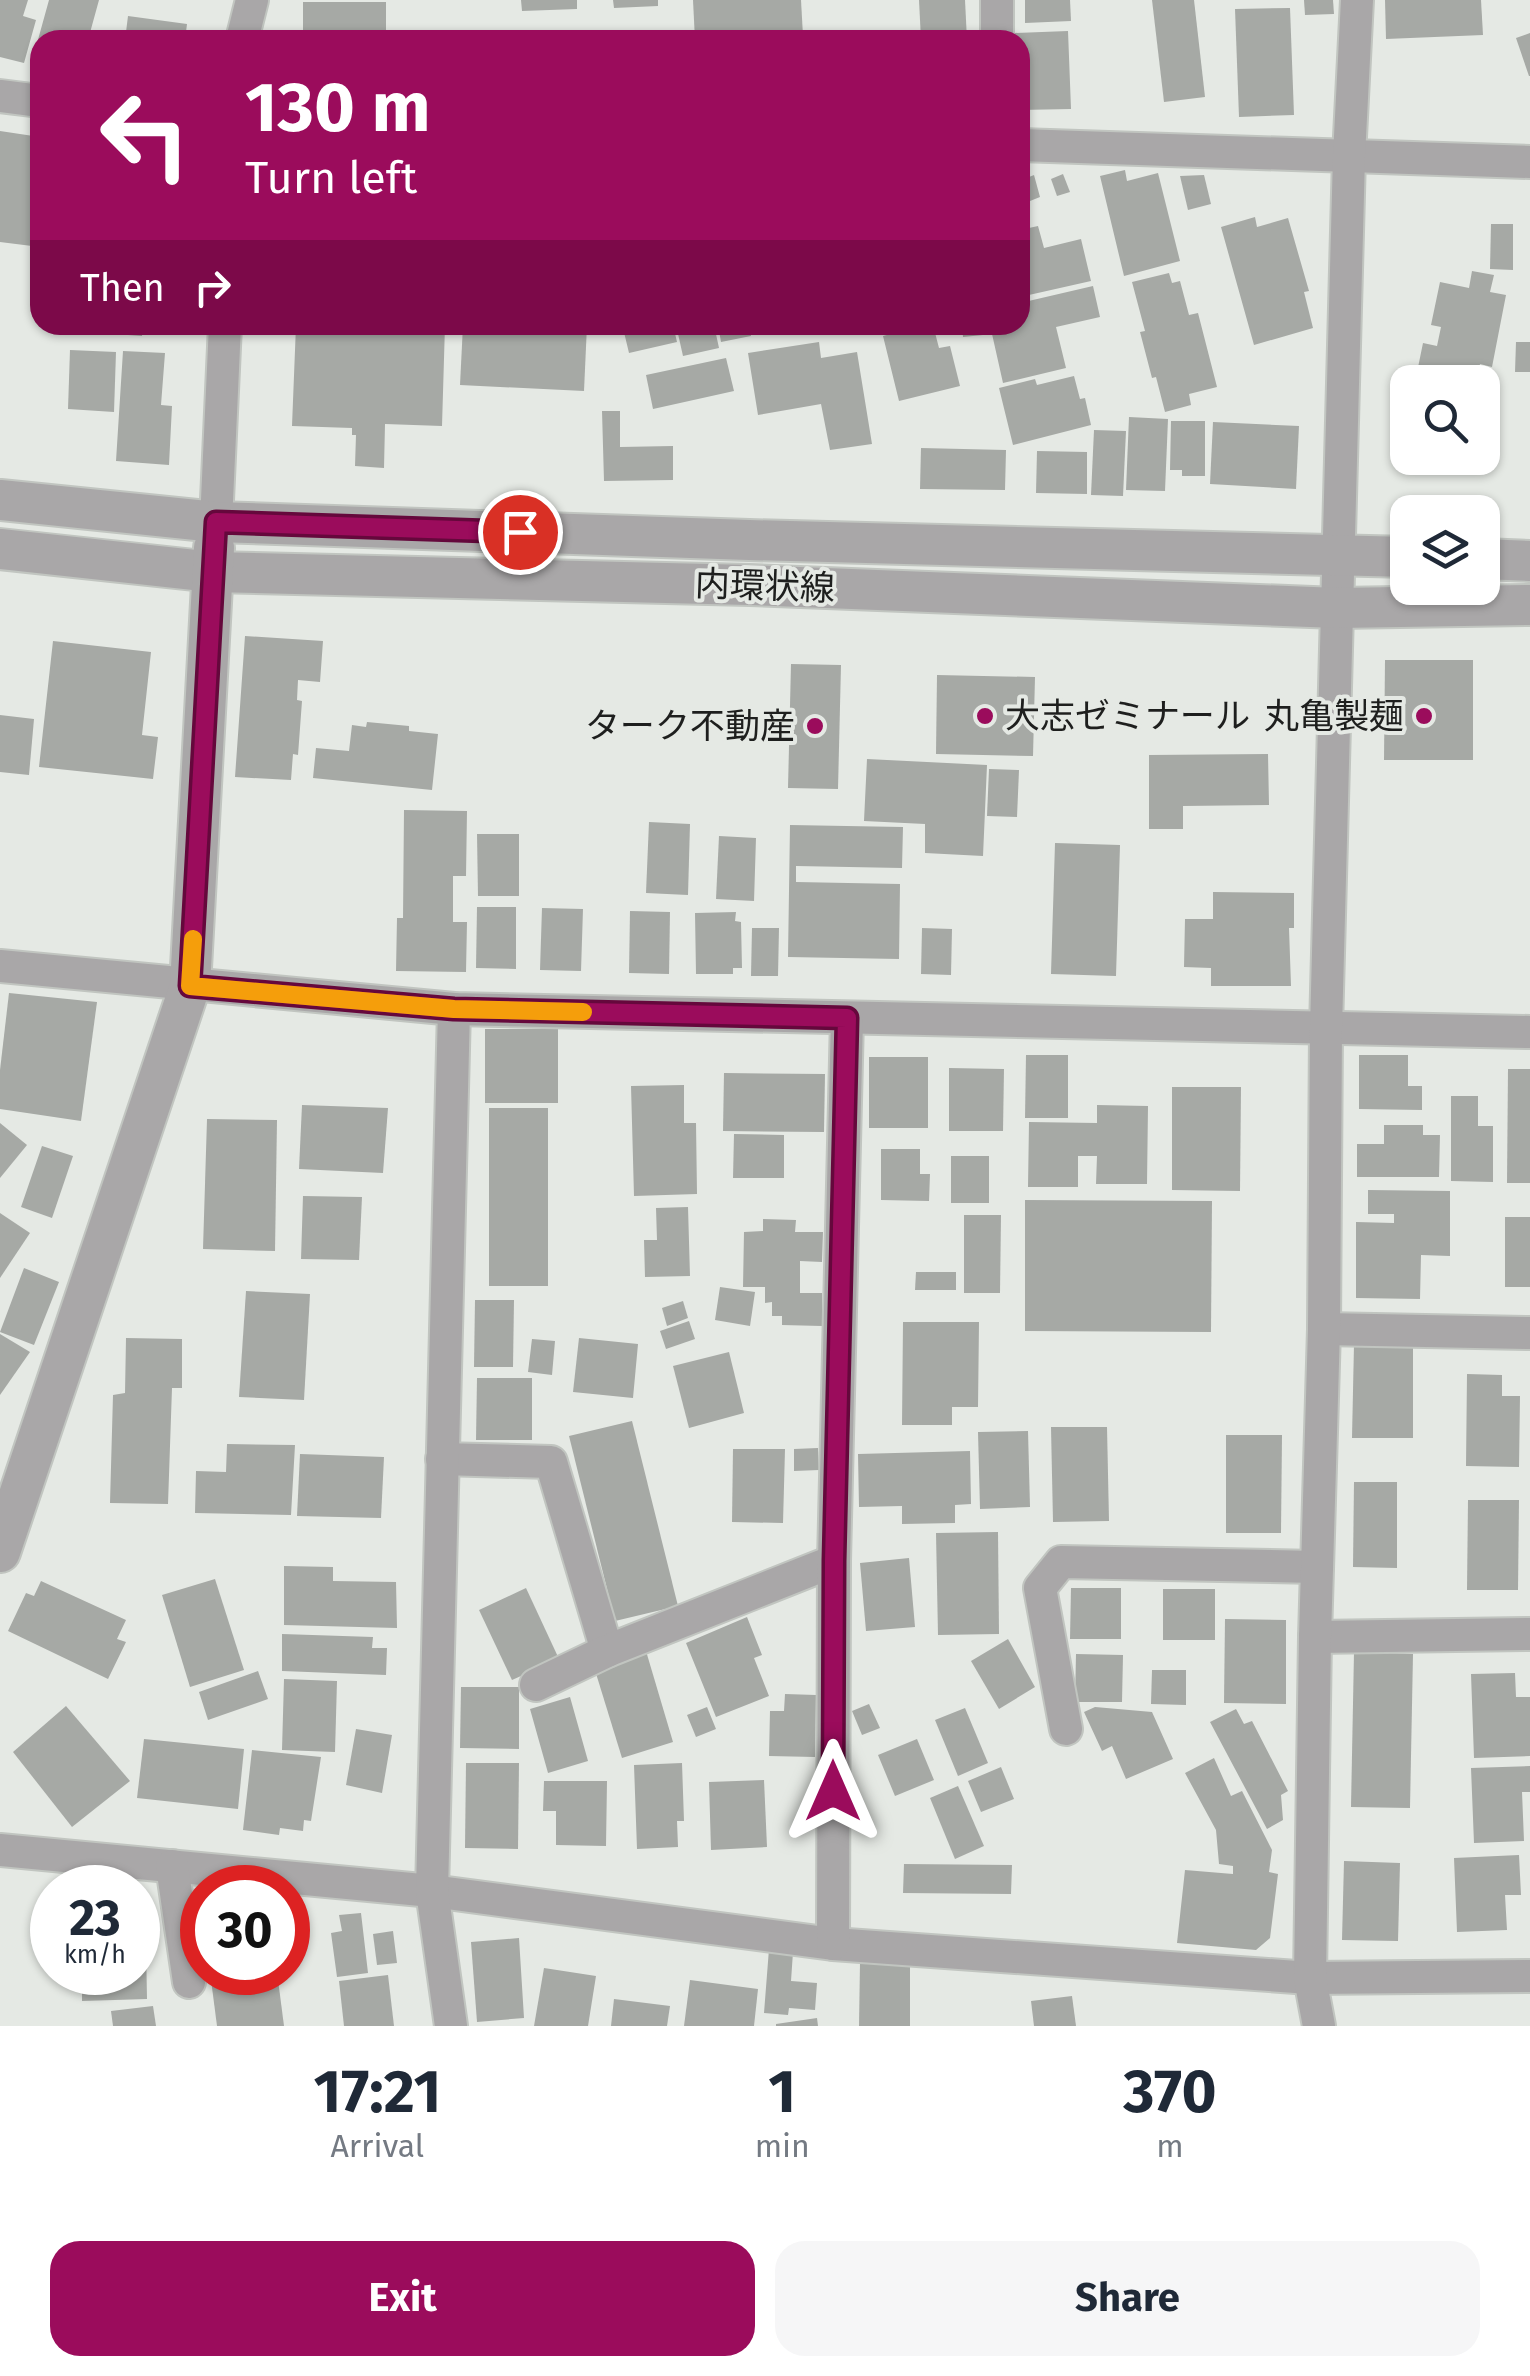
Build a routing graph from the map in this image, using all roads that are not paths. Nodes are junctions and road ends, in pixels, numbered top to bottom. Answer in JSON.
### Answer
{"nodes":[{"id":1,"x":252,"y":0,"type":"edge"},
{"id":2,"x":997,"y":0,"type":"edge"},
{"id":3,"x":1356,"y":0,"type":"edge"},
{"id":4,"x":244,"y":30,"type":"edge"},
{"id":5,"x":997,"y":30,"type":"edge"},
{"id":6,"x":0,"y":96,"type":"edge"},
{"id":7,"x":30,"y":100,"type":"edge"},
{"id":8,"x":1030,"y":145,"type":"edge"},
{"id":9,"x":1348,"y":156,"type":"junction"},
{"id":10,"x":1530,"y":162,"type":"edge"},
{"id":11,"x":225,"y":335,"type":"edge"},
{"id":12,"x":0,"y":500,"type":"edge"},
{"id":13,"x":216,"y":522,"type":"junction"},
{"id":14,"x":0,"y":549,"type":"edge"},
{"id":15,"x":1340,"y":555,"type":"junction"},
{"id":16,"x":1390,"y":556,"type":"edge"},
{"id":17,"x":1500,"y":560,"type":"edge"},
{"id":18,"x":1530,"y":561,"type":"edge"},
{"id":19,"x":213,"y":572,"type":"junction"},
{"id":20,"x":1530,"y":605,"type":"edge"},
{"id":21,"x":1337,"y":608,"type":"junction"},
{"id":22,"x":0,"y":966,"type":"edge"},
{"id":23,"x":190,"y":986,"type":"junction"},
{"id":24,"x":454,"y":1009,"type":"junction"},
{"id":25,"x":847,"y":1018,"type":"junction"},
{"id":26,"x":1326,"y":1029,"type":"junction"},
{"id":27,"x":1530,"y":1032,"type":"edge"},
{"id":28,"x":1324,"y":1329,"type":"junction"},
{"id":29,"x":1530,"y":1333,"type":"edge"},
{"id":30,"x":442,"y":1459,"type":"junction"},
{"id":31,"x":0,"y":1552,"type":"edge"},
{"id":32,"x":834,"y":1561,"type":"junction"},
{"id":33,"x":1317,"y":1567,"type":"junction"},
{"id":34,"x":1530,"y":1634,"type":"edge"},
{"id":35,"x":1315,"y":1638,"type":"junction"},
{"id":36,"x":607,"y":1650,"type":"junction"},
{"id":37,"x":536,"y":1685,"type":"dead end"},
{"id":38,"x":1066,"y":1728,"type":"dead end"},
{"id":39,"x":0,"y":1850,"type":"edge"},
{"id":40,"x":172,"y":1866,"type":"junction"},
{"id":41,"x":432,"y":1891,"type":"junction"},
{"id":42,"x":180,"y":1921,"type":"edge"},
{"id":43,"x":833,"y":1944,"type":"junction"},
{"id":44,"x":1530,"y":1976,"type":"edge"},
{"id":45,"x":1310,"y":1978,"type":"junction"},
{"id":46,"x":451,"y":2026,"type":"edge"},
{"id":47,"x":1320,"y":2026,"type":"edge"}],
"edges":[{"from":1,"to":4,"type":"street"},
{"from":2,"to":5,"type":"street"},
{"from":3,"to":9,"type":"street"},
{"from":6,"to":7,"type":"street"},
{"from":8,"to":9,"type":"street"},
{"from":9,"to":10,"type":"street"},
{"from":9,"to":15,"type":"street"},
{"from":11,"to":13,"type":"street"},
{"from":12,"to":13,"type":"street","name":"内環状線"},
{"from":13,"to":15,"type":"street","name":"内環状線"},
{"from":13,"to":19,"type":"street"},
{"from":14,"to":19,"type":"street","name":"内環状線"},
{"from":15,"to":16,"type":"street","name":"内環状線"},
{"from":15,"to":21,"type":"street"},
{"from":17,"to":18,"type":"street"},
{"from":19,"to":21,"type":"street","name":"内環状線"},
{"from":19,"to":23,"type":"street"},
{"from":20,"to":21,"type":"street","name":"内環状線"},
{"from":21,"to":26,"type":"street"},
{"from":22,"to":23,"type":"street"},
{"from":23,"to":24,"type":"street"},
{"from":23,"to":31,"type":"street"},
{"from":24,"to":25,"type":"street"},
{"from":24,"to":30,"type":"street"},
{"from":25,"to":26,"type":"street"},
{"from":25,"to":32,"type":"street"},
{"from":26,"to":27,"type":"street"},
{"from":26,"to":28,"type":"street"},
{"from":28,"to":29,"type":"street"},
{"from":28,"to":33,"type":"street"},
{"from":30,"to":36,"type":"street"},
{"from":30,"to":41,"type":"street"},
{"from":32,"to":36,"type":"street"},
{"from":32,"to":43,"type":"street"},
{"from":33,"to":35,"type":"street"},
{"from":33,"to":38,"type":"street"},
{"from":34,"to":35,"type":"street"},
{"from":35,"to":45,"type":"street"},
{"from":36,"to":37,"type":"street"},
{"from":39,"to":40,"type":"street"},
{"from":40,"to":41,"type":"street"},
{"from":40,"to":42,"type":"street"},
{"from":41,"to":43,"type":"street"},
{"from":41,"to":46,"type":"street"},
{"from":43,"to":45,"type":"street"},
{"from":44,"to":45,"type":"street"},
{"from":45,"to":47,"type":"street"}]}
